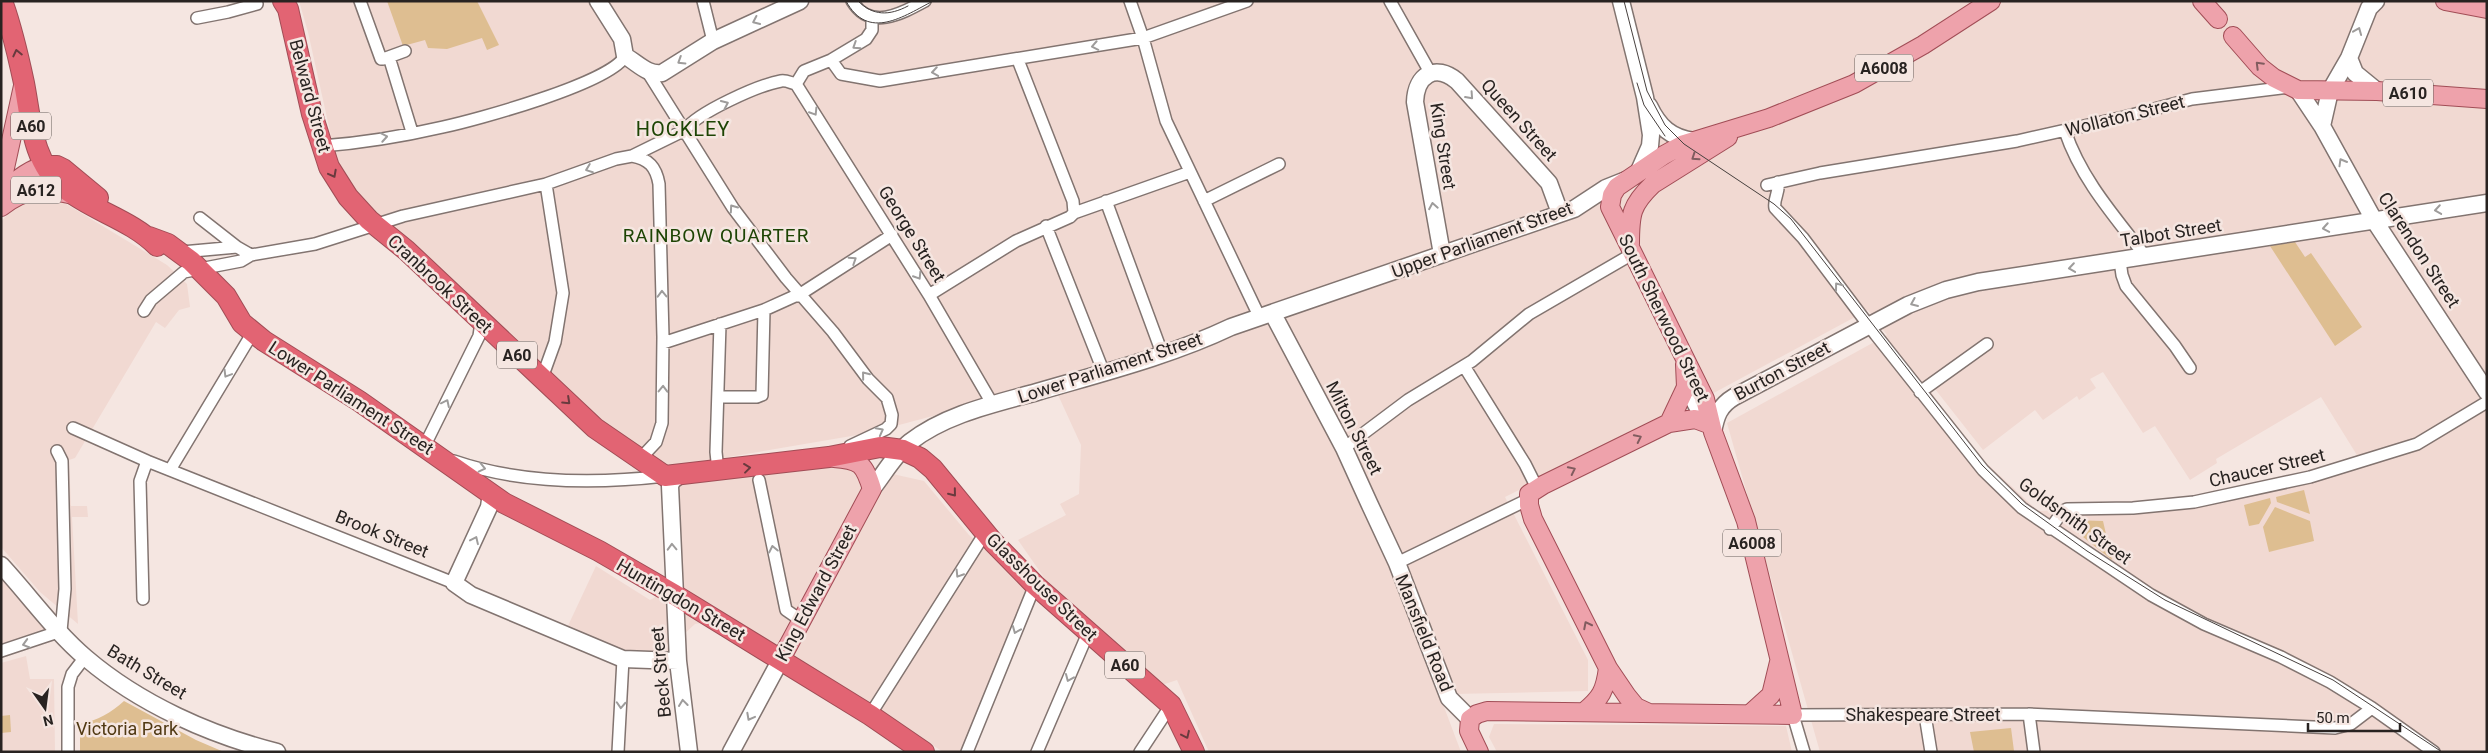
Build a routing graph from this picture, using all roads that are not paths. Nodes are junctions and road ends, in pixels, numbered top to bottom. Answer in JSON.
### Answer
{"nodes":[{"id":1,"x":2,"y":1,"type":"edge"},
{"id":2,"x":360,"y":1,"type":"edge"},
{"id":3,"x":598,"y":1,"type":"edge"},
{"id":4,"x":704,"y":1,"type":"edge"},
{"id":5,"x":800,"y":1,"type":"edge"},
{"id":6,"x":852,"y":1,"type":"edge"},
{"id":7,"x":924,"y":1,"type":"edge"},
{"id":8,"x":1130,"y":1,"type":"edge"},
{"id":9,"x":1247,"y":1,"type":"edge"},
{"id":10,"x":1390,"y":1,"type":"edge"},
{"id":11,"x":1621,"y":1,"type":"edge"},
{"id":12,"x":1991,"y":1,"type":"edge"},
{"id":13,"x":2202,"y":1,"type":"edge"},
{"id":14,"x":2376,"y":1,"type":"edge"},
{"id":15,"x":2445,"y":1,"type":"edge"},
{"id":16,"x":257,"y":4,"type":"dead end"},
{"id":17,"x":287,"y":4,"type":"edge"},
{"id":18,"x":2487,"y":9,"type":"edge"},
{"id":19,"x":872,"y":17,"type":"junction"},
{"id":20,"x":197,"y":18,"type":"dead end"},
{"id":21,"x":2218,"y":19,"type":"dead end"},
{"id":22,"x":2233,"y":36,"type":"dead end"},
{"id":23,"x":1143,"y":38,"type":"junction"},
{"id":24,"x":713,"y":41,"type":"junction"},
{"id":25,"x":405,"y":51,"type":"dead end"},
{"id":26,"x":625,"y":56,"type":"junction"},
{"id":27,"x":2349,"y":58,"type":"junction"},
{"id":28,"x":382,"y":59,"type":"junction"},
{"id":29,"x":831,"y":60,"type":"junction"},
{"id":30,"x":1018,"y":60,"type":"junction"},
{"id":31,"x":647,"y":71,"type":"junction"},
{"id":32,"x":1431,"y":74,"type":"junction"},
{"id":33,"x":24,"y":82,"type":"junction"},
{"id":34,"x":796,"y":84,"type":"junction"},
{"id":35,"x":2294,"y":88,"type":"junction"},
{"id":36,"x":2330,"y":91,"type":"junction"},
{"id":37,"x":2377,"y":91,"type":"junction"},
{"id":38,"x":1645,"y":97,"type":"junction"},
{"id":39,"x":2487,"y":99,"type":"edge"},
{"id":40,"x":1769,"y":118,"type":"junction"},
{"id":41,"x":2322,"y":126,"type":"junction"},
{"id":42,"x":684,"y":130,"type":"junction"},
{"id":43,"x":2065,"y":131,"type":"junction"},
{"id":44,"x":412,"y":132,"type":"junction"},
{"id":45,"x":1694,"y":140,"type":"junction"},
{"id":46,"x":322,"y":146,"type":"junction"},
{"id":47,"x":632,"y":156,"type":"junction"},
{"id":48,"x":1279,"y":164,"type":"dead end"},
{"id":49,"x":46,"y":166,"type":"junction"},
{"id":50,"x":1190,"y":172,"type":"junction"},
{"id":51,"x":1634,"y":175,"type":"junction"},
{"id":52,"x":546,"y":184,"type":"junction"},
{"id":53,"x":1775,"y":185,"type":"joint"},
{"id":54,"x":1,"y":186,"type":"edge"},
{"id":55,"x":1,"y":194,"type":"edge"},
{"id":56,"x":74,"y":195,"type":"junction"},
{"id":57,"x":1204,"y":200,"type":"junction"},
{"id":58,"x":1106,"y":201,"type":"junction"},
{"id":59,"x":2487,"y":203,"type":"edge"},
{"id":60,"x":1,"y":207,"type":"edge"},
{"id":61,"x":1610,"y":207,"type":"junction"},
{"id":62,"x":1567,"y":211,"type":"junction"},
{"id":63,"x":1074,"y":213,"type":"junction"},
{"id":64,"x":111,"y":214,"type":"junction"},
{"id":65,"x":200,"y":218,"type":"dead end"},
{"id":66,"x":2374,"y":220,"type":"junction"},
{"id":67,"x":376,"y":226,"type":"junction"},
{"id":68,"x":1046,"y":226,"type":"junction"},
{"id":69,"x":892,"y":235,"type":"junction"},
{"id":70,"x":149,"y":237,"type":"junction"},
{"id":71,"x":237,"y":247,"type":"junction"},
{"id":72,"x":1632,"y":248,"type":"junction"},
{"id":73,"x":181,"y":252,"type":"junction"},
{"id":74,"x":1442,"y":254,"type":"junction"},
{"id":75,"x":251,"y":255,"type":"junction"},
{"id":76,"x":2146,"y":256,"type":"junction"},
{"id":77,"x":2120,"y":261,"type":"junction"},
{"id":78,"x":192,"y":271,"type":"junction"},
{"id":79,"x":929,"y":295,"type":"junction"},
{"id":80,"x":801,"y":296,"type":"junction"},
{"id":81,"x":764,"y":310,"type":"junction"},
{"id":82,"x":144,"y":311,"type":"dead end"},
{"id":83,"x":1267,"y":316,"type":"junction"},
{"id":84,"x":481,"y":322,"type":"junction"},
{"id":85,"x":720,"y":324,"type":"junction"},
{"id":86,"x":1868,"y":325,"type":"junction"},
{"id":87,"x":252,"y":332,"type":"junction"},
{"id":88,"x":663,"y":343,"type":"junction"},
{"id":89,"x":1986,"y":344,"type":"dead end"},
{"id":90,"x":1162,"y":353,"type":"junction"},
{"id":91,"x":1683,"y":353,"type":"junction"},
{"id":92,"x":1464,"y":366,"type":"junction"},
{"id":93,"x":2190,"y":368,"type":"dead end"},
{"id":94,"x":1104,"y":373,"type":"junction"},
{"id":95,"x":542,"y":378,"type":"junction"},
{"id":96,"x":1685,"y":389,"type":"junction"},
{"id":97,"x":1920,"y":392,"type":"junction"},
{"id":98,"x":2487,"y":392,"type":"edge"},
{"id":99,"x":718,"y":397,"type":"junction"},
{"id":100,"x":2487,"y":402,"type":"edge"},
{"id":101,"x":993,"y":405,"type":"junction"},
{"id":102,"x":959,"y":416,"type":"junction"},
{"id":103,"x":1669,"y":423,"type":"junction"},
{"id":104,"x":1708,"y":426,"type":"junction"},
{"id":105,"x":73,"y":428,"type":"dead end"},
{"id":106,"x":1344,"y":448,"type":"junction"},
{"id":107,"x":430,"y":450,"type":"junction"},
{"id":108,"x":903,"y":450,"type":"junction"},
{"id":109,"x":57,"y":451,"type":"dead end"},
{"id":110,"x":829,"y":457,"type":"junction"},
{"id":111,"x":640,"y":459,"type":"junction"},
{"id":112,"x":148,"y":461,"type":"junction"},
{"id":113,"x":926,"y":464,"type":"junction"},
{"id":114,"x":170,"y":470,"type":"junction"},
{"id":115,"x":718,"y":471,"type":"junction"},
{"id":116,"x":673,"y":475,"type":"junction"},
{"id":117,"x":759,"y":480,"type":"dead end"},
{"id":118,"x":872,"y":489,"type":"junction"},
{"id":119,"x":491,"y":493,"type":"junction"},
{"id":120,"x":1533,"y":494,"type":"junction"},
{"id":121,"x":2050,"y":529,"type":"junction"},
{"id":122,"x":985,"y":533,"type":"junction"},
{"id":123,"x":1396,"y":563,"type":"junction"},
{"id":124,"x":1,"y":565,"type":"edge"},
{"id":125,"x":454,"y":584,"type":"junction"},
{"id":126,"x":1035,"y":585,"type":"junction"},
{"id":127,"x":675,"y":595,"type":"junction"},
{"id":128,"x":143,"y":599,"type":"dead end"},
{"id":129,"x":802,"y":621,"type":"junction"},
{"id":130,"x":61,"y":631,"type":"junction"},
{"id":131,"x":1088,"y":633,"type":"junction"},
{"id":132,"x":1,"y":651,"type":"edge"},
{"id":133,"x":85,"y":658,"type":"junction"},
{"id":134,"x":1780,"y":658,"type":"junction"},
{"id":135,"x":623,"y":659,"type":"junction"},
{"id":136,"x":781,"y":659,"type":"junction"},
{"id":137,"x":678,"y":661,"type":"junction"},
{"id":138,"x":1608,"y":668,"type":"junction"},
{"id":139,"x":1171,"y":706,"type":"junction"},
{"id":140,"x":2372,"y":708,"type":"junction"},
{"id":141,"x":1584,"y":712,"type":"junction"},
{"id":142,"x":1648,"y":713,"type":"junction"},
{"id":143,"x":870,"y":714,"type":"junction"},
{"id":144,"x":1750,"y":714,"type":"junction"},
{"id":145,"x":2029,"y":714,"type":"junction"},
{"id":146,"x":1793,"y":715,"type":"junction"},
{"id":147,"x":1925,"y":715,"type":"junction"},
{"id":148,"x":1470,"y":720,"type":"junction"},
{"id":149,"x":1804,"y":751,"type":"edge"},
{"id":150,"x":68,"y":752,"type":"edge"},
{"id":151,"x":278,"y":752,"type":"edge"},
{"id":152,"x":618,"y":752,"type":"edge"},
{"id":153,"x":689,"y":752,"type":"edge"},
{"id":154,"x":732,"y":752,"type":"edge"},
{"id":155,"x":924,"y":752,"type":"edge"},
{"id":156,"x":967,"y":752,"type":"edge"},
{"id":157,"x":1037,"y":752,"type":"edge"},
{"id":158,"x":1140,"y":752,"type":"edge"},
{"id":159,"x":1194,"y":752,"type":"edge"},
{"id":160,"x":1479,"y":752,"type":"edge"},
{"id":161,"x":1932,"y":752,"type":"edge"},
{"id":162,"x":2034,"y":752,"type":"edge"},
{"id":163,"x":2434,"y":752,"type":"edge"}],
"edges":[{"from":33,"to":1,"type":"highway","name":"Lower Parliament Street","number":"A60","one_way":true},
{"from":2,"to":28,"type":"street"},
{"from":3,"to":26,"type":"street"},
{"from":4,"to":24,"type":"street"},
{"from":5,"to":24,"type":"street","one_way":true},
{"from":6,"to":19,"type":"street"},
{"from":7,"to":19,"type":"street"},
{"from":8,"to":23,"type":"street"},
{"from":9,"to":23,"type":"street"},
{"from":10,"to":32,"type":"street"},
{"from":11,"to":38,"type":"street"},
{"from":12,"to":40,"type":"main road","name":"Upper Parliament Street","number":"A6008"},
{"from":13,"to":21,"type":"main road"},
{"from":27,"to":14,"type":"street","one_way":true},
{"from":15,"to":18,"type":"main road"},
{"from":16,"to":20,"type":"street"},
{"from":17,"to":46,"type":"highway","name":"Belward Street","number":"A60"},
{"from":19,"to":29,"type":"street","one_way":true},
{"from":35,"to":22,"type":"main road","one_way":true},
{"from":23,"to":30,"type":"street","one_way":true},
{"from":23,"to":50,"type":"street"},
{"from":24,"to":31,"type":"street","one_way":true},
{"from":25,"to":28,"type":"street"},
{"from":26,"to":31,"type":"street"},
{"from":26,"to":44,"type":"street"},
{"from":27,"to":36,"type":"street"},
{"from":27,"to":37,"type":"street"},
{"from":28,"to":44,"type":"street"},
{"from":30,"to":29,"type":"street","one_way":true},
{"from":29,"to":34,"type":"street"},
{"from":30,"to":63,"type":"street"},
{"from":31,"to":42,"type":"street"},
{"from":32,"to":62,"type":"street","name":"Queen Street","one_way":true},
{"from":74,"to":32,"type":"street","name":"King Street","one_way":true},
{"from":33,"to":49,"type":"highway","name":"Lower Parliament Street","number":"A60"},
{"from":33,"to":54,"type":"main road","number":"A612"},
{"from":42,"to":34,"type":"street","one_way":true},
{"from":34,"to":69,"type":"street","name":"George Street","one_way":true},
{"from":35,"to":36,"type":"main road","name":"Wollaton Street","number":"A610"},
{"from":35,"to":41,"type":"street","name":"Clarendon Street"},
{"from":35,"to":43,"type":"street","name":"Wollaton Street"},
{"from":36,"to":37,"type":"main road","name":"Wollaton Street","number":"A610"},
{"from":36,"to":41,"type":"street"},
{"from":37,"to":39,"type":"main road","name":"Wollaton Street","number":"A610"},
{"from":38,"to":45,"type":"street"},
{"from":38,"to":51,"type":"street"},
{"from":40,"to":45,"type":"main road","name":"Upper Parliament Street"},
{"from":40,"to":72,"type":"main road","one_way":true},
{"from":66,"to":41,"type":"street","name":"Clarendon Street","one_way":true},
{"from":42,"to":47,"type":"street"},
{"from":80,"to":42,"type":"street","one_way":true},
{"from":43,"to":53,"type":"street","name":"Wollaton Street"},
{"from":43,"to":76,"type":"street"},
{"from":46,"to":44,"type":"street","one_way":true},
{"from":45,"to":51,"type":"main road","name":"Upper Parliament Street"},
{"from":46,"to":67,"type":"highway","name":"Belward Street","number":"A60","one_way":true},
{"from":47,"to":52,"type":"street","one_way":true},
{"from":88,"to":47,"type":"street","one_way":true},
{"from":48,"to":57,"type":"street"},
{"from":49,"to":55,"type":"main road","number":"A612"},
{"from":49,"to":56,"type":"highway","name":"Lower Parliament Street","number":"A60"},
{"from":49,"to":64,"type":"highway","number":"A60"},
{"from":50,"to":57,"type":"street"},
{"from":50,"to":58,"type":"street"},
{"from":51,"to":61,"type":"main road"},
{"from":51,"to":62,"type":"street","name":"Upper Parliament Street"},
{"from":52,"to":67,"type":"street"},
{"from":52,"to":95,"type":"street"},
{"from":86,"to":53,"type":"street","name":"Goldsmith Street","one_way":true},
{"from":56,"to":60,"type":"main road","number":"A612"},
{"from":56,"to":64,"type":"highway","name":"Lower Parliament Street","number":"A60"},
{"from":57,"to":83,"type":"street"},
{"from":58,"to":63,"type":"street"},
{"from":58,"to":90,"type":"street"},
{"from":59,"to":66,"type":"street","name":"Talbot Street","one_way":true},
{"from":61,"to":62,"type":"street"},
{"from":61,"to":72,"type":"main road","name":"South Sherwood Street"},
{"from":62,"to":74,"type":"street","name":"Upper Parliament Street"},
{"from":63,"to":68,"type":"street"},
{"from":64,"to":70,"type":"highway","name":"Lower Parliament Street","number":"A60"},
{"from":65,"to":71,"type":"street"},
{"from":66,"to":76,"type":"street","name":"Talbot Street","one_way":true},
{"from":66,"to":98,"type":"street","name":"Clarendon Street"},
{"from":67,"to":75,"type":"street"},
{"from":67,"to":84,"type":"highway","name":"Cranbrook Street","number":"A60"},
{"from":68,"to":79,"type":"street"},
{"from":68,"to":94,"type":"street"},
{"from":69,"to":79,"type":"street","name":"George Street","one_way":true},
{"from":80,"to":69,"type":"street","one_way":true},
{"from":70,"to":73,"type":"highway","name":"Lower Parliament Street","number":"A60"},
{"from":70,"to":78,"type":"highway","name":"Lower Parliament Street","number":"A60"},
{"from":71,"to":73,"type":"street"},
{"from":71,"to":75,"type":"street"},
{"from":72,"to":91,"type":"main road","name":"South Sherwood Street"},
{"from":72,"to":92,"type":"street"},
{"from":73,"to":78,"type":"highway","name":"Lower Parliament Street","number":"A60"},
{"from":74,"to":83,"type":"street","name":"Upper Parliament Street"},
{"from":75,"to":78,"type":"street"},
{"from":76,"to":77,"type":"street","name":"Talbot Street"},
{"from":77,"to":86,"type":"street","name":"Talbot Street","one_way":true},
{"from":77,"to":93,"type":"street"},
{"from":78,"to":82,"type":"street"},
{"from":78,"to":87,"type":"highway","name":"Lower Parliament Street","number":"A60"},
{"from":79,"to":101,"type":"street","name":"George Street"},
{"from":80,"to":81,"type":"street"},
{"from":110,"to":80,"type":"street","name":"Lower Parliament Street","one_way":true},
{"from":81,"to":85,"type":"street"},
{"from":81,"to":99,"type":"street"},
{"from":83,"to":90,"type":"street","name":"Lower Parliament Street"},
{"from":83,"to":106,"type":"street","name":"Milton Street"},
{"from":84,"to":95,"type":"highway","name":"Cranbrook Street","number":"A60"},
{"from":107,"to":84,"type":"street","one_way":true},
{"from":85,"to":88,"type":"street"},
{"from":85,"to":99,"type":"street"},
{"from":86,"to":97,"type":"street","name":"Goldsmith Street"},
{"from":86,"to":104,"type":"street","name":"Burton Street"},
{"from":87,"to":107,"type":"highway","name":"Lower Parliament Street","number":"A60"},
{"from":87,"to":114,"type":"street","one_way":true},
{"from":111,"to":88,"type":"street","one_way":true},
{"from":89,"to":97,"type":"street"},
{"from":90,"to":94,"type":"street","name":"Lower Parliament Street"},
{"from":91,"to":96,"type":"main road"},
{"from":91,"to":104,"type":"main road","name":"South Sherwood Street","number":"A6008"},
{"from":92,"to":106,"type":"street"},
{"from":92,"to":120,"type":"street"},
{"from":94,"to":101,"type":"street","name":"Lower Parliament Street"},
{"from":95,"to":111,"type":"highway","name":"Cranbrook Street","number":"A60","one_way":true},
{"from":96,"to":103,"type":"main road"},
{"from":96,"to":104,"type":"street","name":"South Sherwood Street"},
{"from":97,"to":121,"type":"street","name":"Goldsmith Street"},
{"from":99,"to":115,"type":"street"},
{"from":100,"to":121,"type":"street","name":"Chaucer Street"},
{"from":101,"to":102,"type":"street","name":"Lower Parliament Street"},
{"from":102,"to":108,"type":"street","name":"Lower Parliament Street"},
{"from":102,"to":113,"type":"street","name":"Lower Parliament Street"},
{"from":103,"to":104,"type":"main road"},
{"from":120,"to":103,"type":"main road","one_way":true},
{"from":104,"to":134,"type":"main road","name":"South Sherwood Street","number":"A6008"},
{"from":105,"to":112,"type":"street","name":"Brook Street"},
{"from":106,"to":123,"type":"street","name":"Milton Street"},
{"from":107,"to":116,"type":"street","name":"Lower Parliament Street","one_way":true},
{"from":107,"to":119,"type":"highway","name":"Huntingdon Street","number":"A60"},
{"from":108,"to":110,"type":"highway","name":"Lower Parliament Street","number":"A60"},
{"from":108,"to":113,"type":"highway","name":"Glasshouse Street","number":"A60"},
{"from":108,"to":118,"type":"street","name":"Lower Parliament Street"},
{"from":109,"to":130,"type":"street"},
{"from":115,"to":110,"type":"highway","name":"Lower Parliament Street","number":"A60","one_way":true},
{"from":110,"to":118,"type":"main road"},
{"from":111,"to":116,"type":"highway","name":"Cranbrook Street","number":"A60"},
{"from":112,"to":114,"type":"street","name":"Brook Street"},
{"from":112,"to":128,"type":"street"},
{"from":113,"to":122,"type":"highway","name":"Glasshouse Street","number":"A60","one_way":true},
{"from":114,"to":125,"type":"street","name":"Brook Street"},
{"from":115,"to":116,"type":"highway","name":"Lower Parliament Street","number":"A60"},
{"from":127,"to":116,"type":"street","name":"Beck Street","one_way":true},
{"from":129,"to":117,"type":"street","one_way":true},
{"from":118,"to":129,"type":"main road","name":"King Edward Street"},
{"from":125,"to":119,"type":"street","one_way":true},
{"from":119,"to":127,"type":"highway","name":"Huntingdon Street","number":"A60"},
{"from":120,"to":123,"type":"street"},
{"from":138,"to":120,"type":"main road","one_way":true},
{"from":121,"to":140,"type":"street","name":"Goldsmith Street"},
{"from":122,"to":126,"type":"highway","name":"Glasshouse Street","number":"A60"},
{"from":122,"to":143,"type":"street","one_way":true},
{"from":123,"to":148,"type":"street","name":"Mansfield Road"},
{"from":124,"to":130,"type":"street","name":"Bath Street"},
{"from":125,"to":135,"type":"street","name":"Brook Street"},
{"from":126,"to":131,"type":"highway","name":"Glasshouse Street","number":"A60"},
{"from":126,"to":156,"type":"street","one_way":true},
{"from":127,"to":136,"type":"highway","name":"Huntingdon Street","number":"A60"},
{"from":127,"to":137,"type":"street","name":"Beck Street"},
{"from":129,"to":136,"type":"main road","name":"King Edward Street"},
{"from":130,"to":132,"type":"street","one_way":true},
{"from":130,"to":133,"type":"street","name":"Bath Street"},
{"from":131,"to":139,"type":"highway","name":"Glasshouse Street","number":"A60"},
{"from":131,"to":157,"type":"street","one_way":true},
{"from":133,"to":150,"type":"street"},
{"from":133,"to":151,"type":"street","name":"Bath Street"},
{"from":134,"to":144,"type":"main road","name":"South Sherwood Street","number":"A6008"},
{"from":134,"to":146,"type":"main road","name":"South Sherwood Street","number":"A6008"},
{"from":135,"to":137,"type":"street","name":"Brook Street"},
{"from":135,"to":152,"type":"street","one_way":true},
{"from":136,"to":143,"type":"highway","name":"Huntingdon Street","number":"A60"},
{"from":136,"to":154,"type":"street","name":"King Edward Street","one_way":true},
{"from":153,"to":137,"type":"street","name":"Beck Street","one_way":true},
{"from":138,"to":141,"type":"main road"},
{"from":138,"to":142,"type":"main road"},
{"from":139,"to":158,"type":"street"},
{"from":139,"to":159,"type":"highway","name":"Glasshouse Street","number":"A60","one_way":true},
{"from":140,"to":145,"type":"street","name":"Shakespeare Street"},
{"from":140,"to":163,"type":"street","name":"Goldsmith Street"},
{"from":141,"to":142,"type":"main road","name":"Shakespeare Street"},
{"from":141,"to":148,"type":"main road","name":"Shakespeare Street"},
{"from":142,"to":144,"type":"main road","name":"Shakespeare Street"},
{"from":143,"to":155,"type":"highway","name":"Huntingdon Street","number":"A60"},
{"from":144,"to":146,"type":"main road","name":"Shakespeare Street"},
{"from":145,"to":147,"type":"street","name":"Shakespeare Street"},
{"from":145,"to":162,"type":"street"},
{"from":146,"to":147,"type":"street","name":"Shakespeare Street"},
{"from":146,"to":149,"type":"street"},
{"from":147,"to":161,"type":"street"},
{"from":148,"to":160,"type":"main road"}]}
